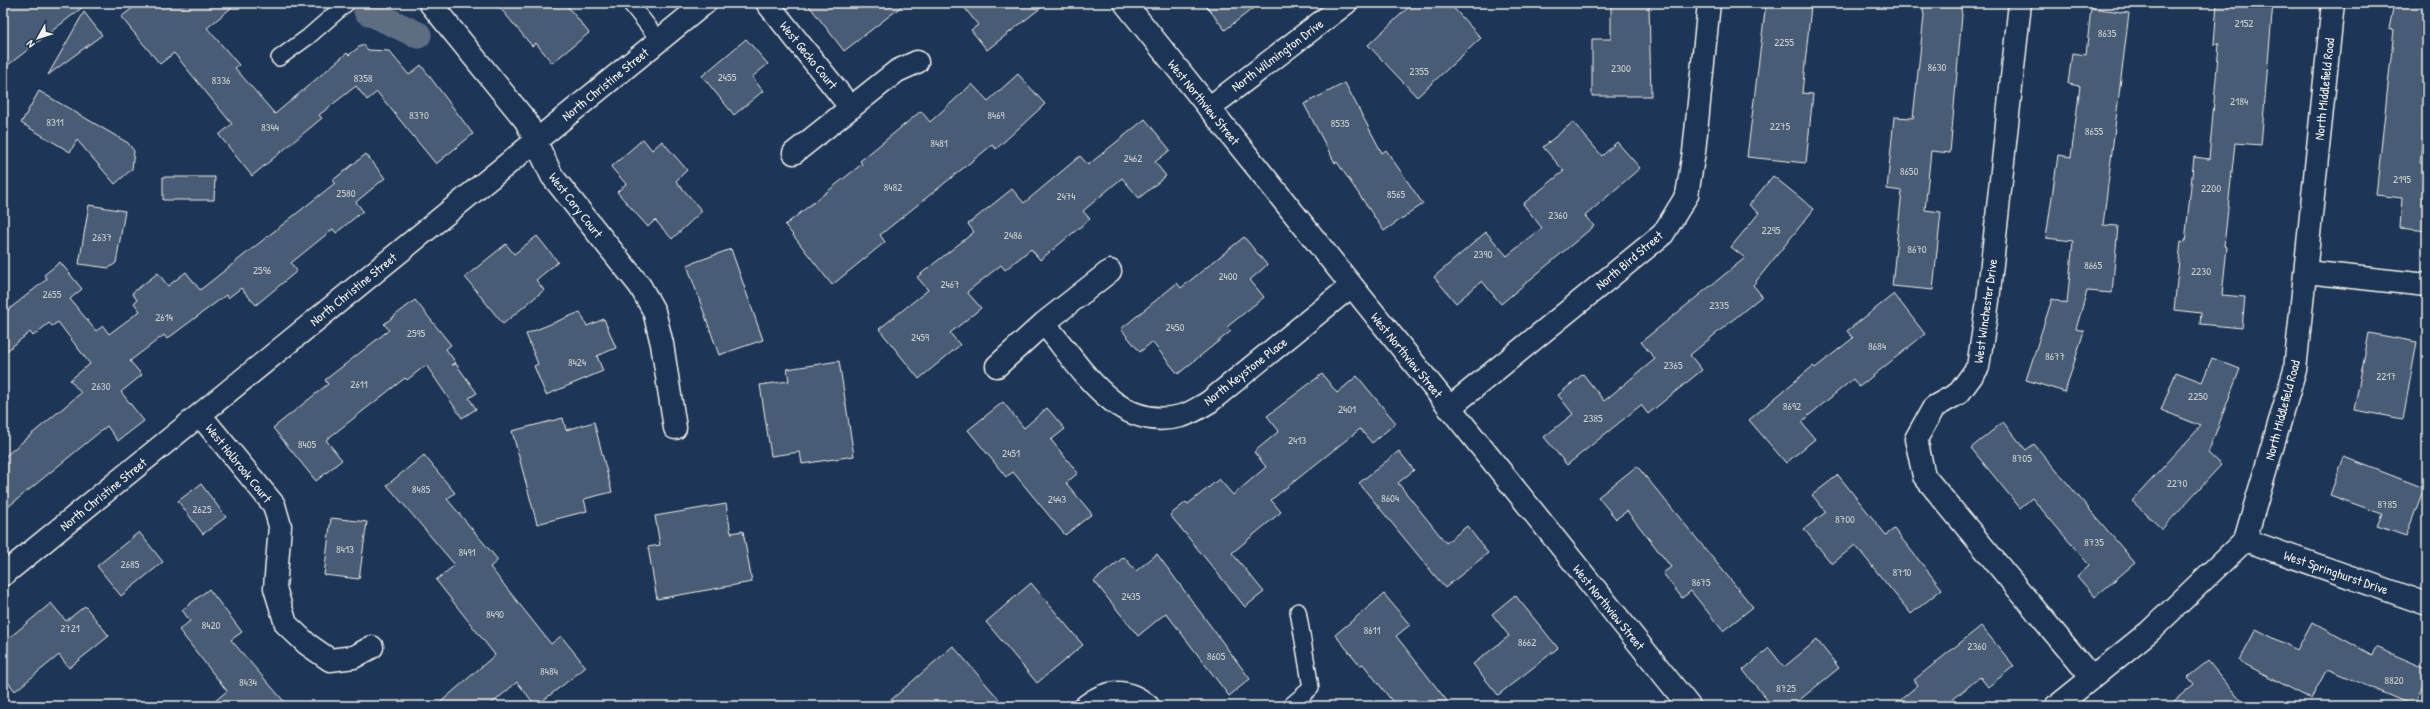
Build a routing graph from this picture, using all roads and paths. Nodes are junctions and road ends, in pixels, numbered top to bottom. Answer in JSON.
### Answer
{"nodes":[{"id":1,"x":348,"y":3,"type":"edge"},
{"id":2,"x":430,"y":3,"type":"edge"},
{"id":3,"x":630,"y":3,"type":"edge"},
{"id":4,"x":705,"y":3,"type":"edge"},
{"id":5,"x":767,"y":3,"type":"edge"},
{"id":6,"x":1125,"y":3,"type":"edge"},
{"id":7,"x":1346,"y":3,"type":"edge"},
{"id":8,"x":1709,"y":3,"type":"edge"},
{"id":9,"x":2020,"y":3,"type":"edge"},
{"id":10,"x":2333,"y":3,"type":"edge"},
{"id":11,"x":659,"y":40,"type":"junction"},
{"id":12,"x":279,"y":58,"type":"dead end"},
{"id":13,"x":917,"y":62,"type":"dead end"},
{"id":14,"x":851,"y":108,"type":"junction"},
{"id":15,"x":1209,"y":108,"type":"junction"},
{"id":16,"x":534,"y":140,"type":"junction"},
{"id":17,"x":794,"y":153,"type":"dead end"},
{"id":18,"x":1110,"y":271,"type":"dead end"},
{"id":19,"x":2306,"y":272,"type":"junction"},
{"id":20,"x":2427,"y":285,"type":"edge"},
{"id":21,"x":1351,"y":286,"type":"junction"},
{"id":22,"x":1044,"y":323,"type":"junction"},
{"id":23,"x":997,"y":366,"type":"dead end"},
{"id":24,"x":1449,"y":408,"type":"junction"},
{"id":25,"x":200,"y":415,"type":"junction"},
{"id":26,"x":675,"y":428,"type":"dead end"},
{"id":27,"x":2245,"y":540,"type":"junction"},
{"id":28,"x":3,"y":575,"type":"edge"},
{"id":29,"x":2427,"y":604,"type":"edge"},
{"id":30,"x":1298,"y":611,"type":"dead end"},
{"id":31,"x":372,"y":647,"type":"dead end"},
{"id":32,"x":2092,"y":678,"type":"junction"},
{"id":33,"x":1086,"y":706,"type":"edge"},
{"id":34,"x":1148,"y":706,"type":"edge"},
{"id":35,"x":1290,"y":706,"type":"edge"},
{"id":36,"x":1689,"y":706,"type":"edge"},
{"id":37,"x":2057,"y":706,"type":"edge"}],
"edges":[{"from":1,"to":12,"type":"lane"},
{"from":2,"to":16,"type":"street","name":"West Cory Court"},
{"from":3,"to":11,"type":"lane"},
{"from":4,"to":11,"type":"street","name":"North Christine Street"},
{"from":5,"to":14,"type":"street","name":"West Gecko Court"},
{"from":6,"to":15,"type":"street","name":"West Northview Street"},
{"from":7,"to":15,"type":"street","name":"North Wilmington Drive"},
{"from":8,"to":24,"type":"street","name":"North Bird Street"},
{"from":9,"to":32,"type":"street","name":"West Winchester Drive"},
{"from":10,"to":19,"type":"street","name":"North Middlefield Road"},
{"from":11,"to":16,"type":"street","name":"North Christine Street"},
{"from":13,"to":14,"type":"street"},
{"from":14,"to":17,"type":"street"},
{"from":15,"to":21,"type":"street","name":"West Northview Street"},
{"from":16,"to":25,"type":"street","name":"North Christine Street"},
{"from":16,"to":26,"type":"street","name":"West Cory Court"},
{"from":18,"to":22,"type":"street"},
{"from":19,"to":20,"type":"street"},
{"from":19,"to":27,"type":"street","name":"North Middlefield Road"},
{"from":21,"to":22,"type":"street","name":"North Keystone Place"},
{"from":21,"to":24,"type":"street","name":"West Northview Street"},
{"from":22,"to":23,"type":"street"},
{"from":24,"to":36,"type":"street","name":"West Northview Street"},
{"from":25,"to":28,"type":"street","name":"North Christine Street"},
{"from":25,"to":31,"type":"street","name":"West Holbrook Court"},
{"from":27,"to":29,"type":"street","name":"West Springhurst Drive"},
{"from":27,"to":32,"type":"street","name":"North Middlefield Road"},
{"from":30,"to":35,"type":"lane"},
{"from":32,"to":37,"type":"street","name":"North Middlefield Road"},
{"from":33,"to":34,"type":"street"}]}
